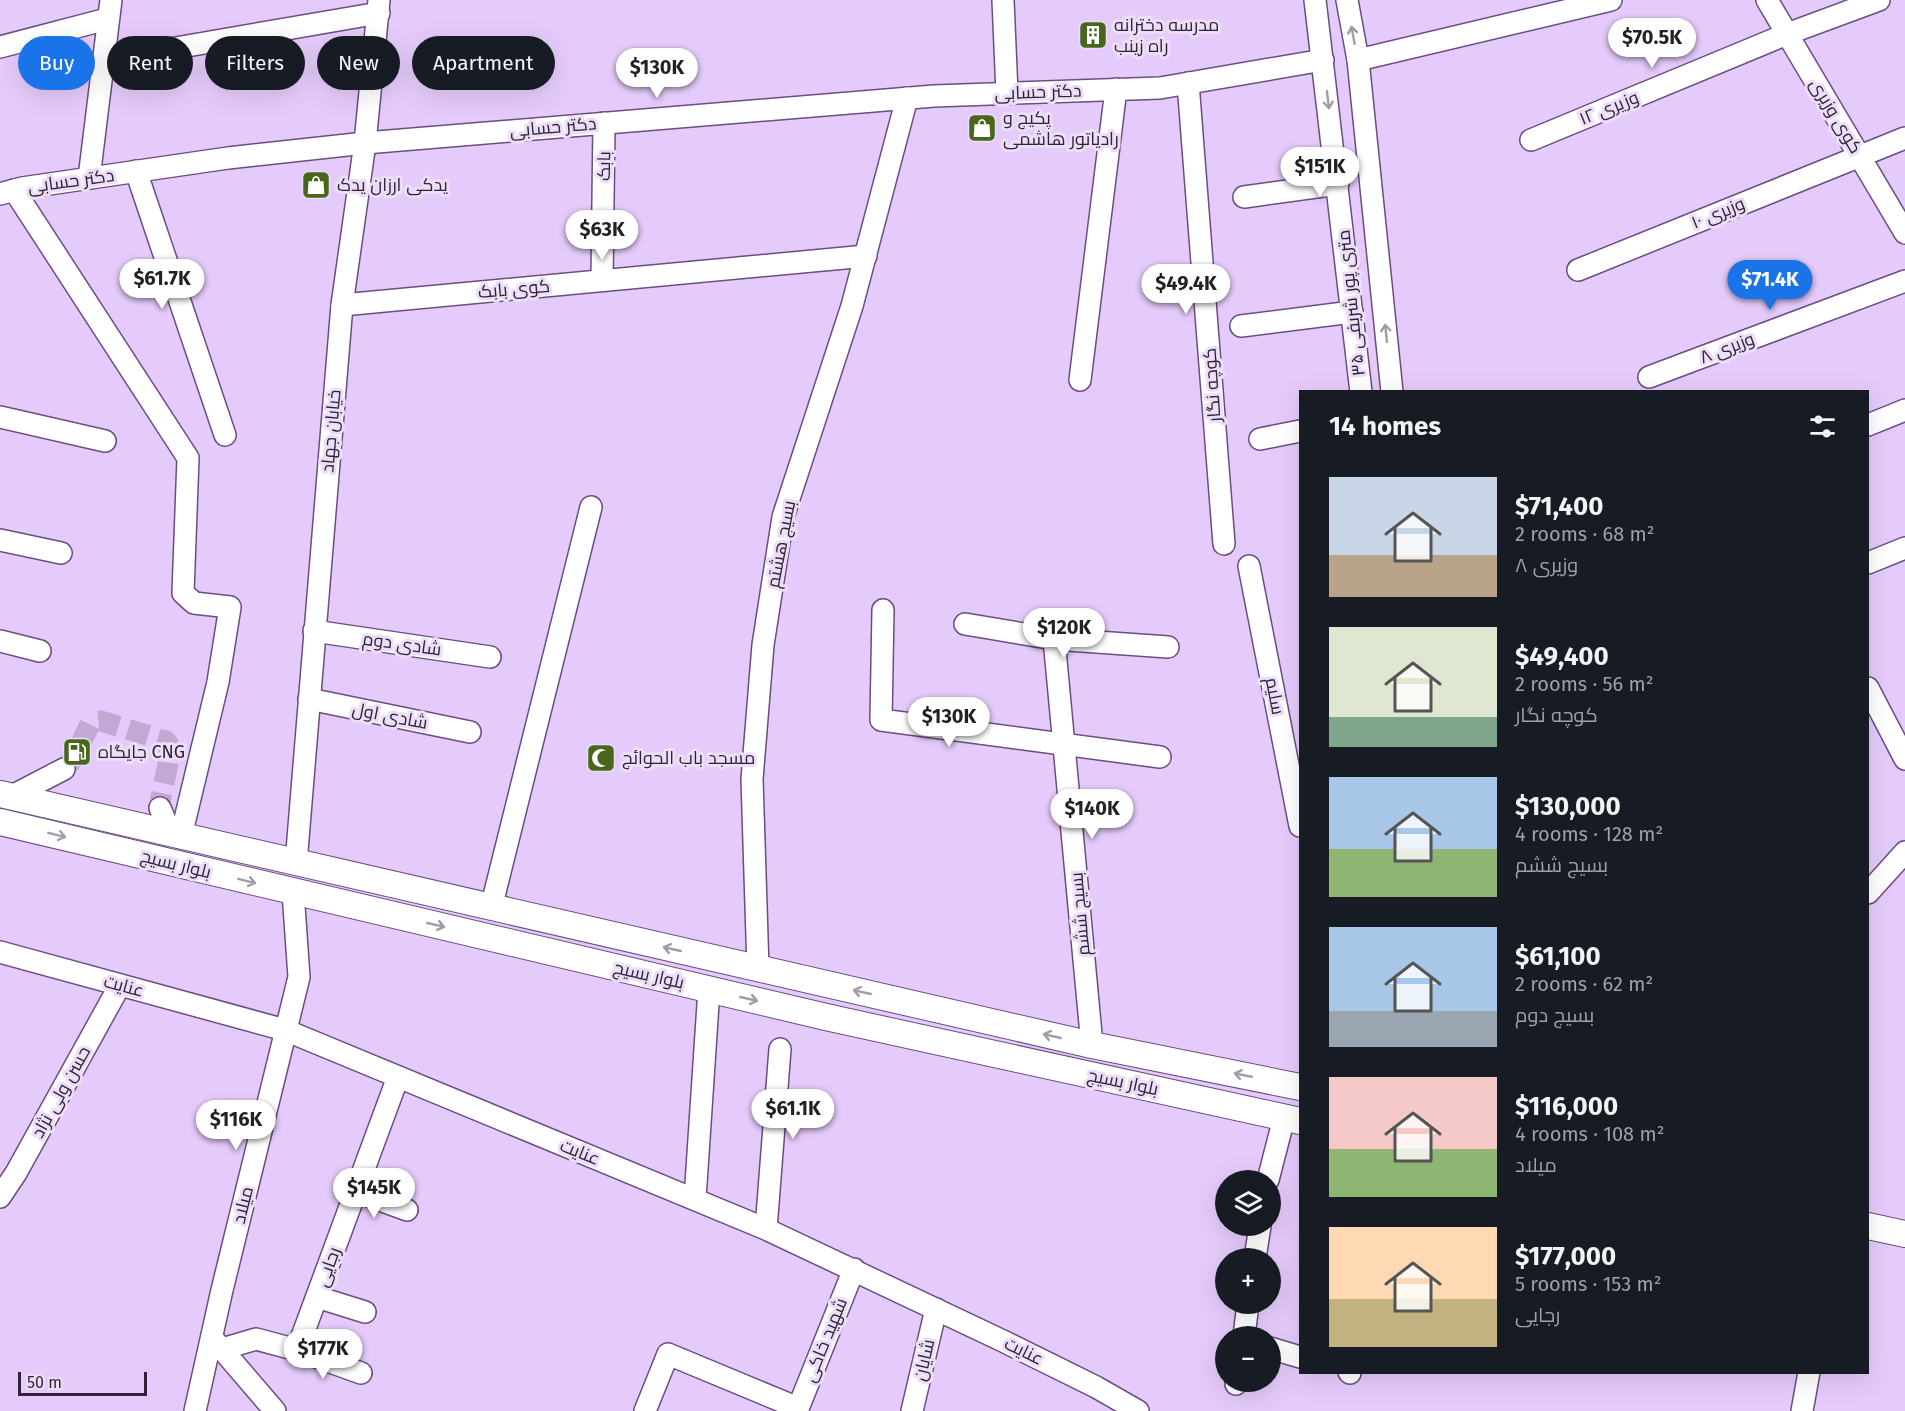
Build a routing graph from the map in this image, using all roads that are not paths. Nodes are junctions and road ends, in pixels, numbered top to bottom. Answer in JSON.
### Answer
{"nodes":[{"id":1,"x":1003,"y":0,"type":"edge"},
{"id":2,"x":1315,"y":0,"type":"edge"},
{"id":3,"x":1347,"y":0,"type":"edge"},
{"id":4,"x":1609,"y":0,"type":"edge"},
{"id":5,"x":1767,"y":0,"type":"edge"},
{"id":6,"x":1879,"y":0,"type":"edge"},
{"id":7,"x":379,"y":7,"type":"edge"},
{"id":8,"x":109,"y":10,"type":"edge"},
{"id":9,"x":1787,"y":34,"type":"junction"},
{"id":10,"x":193,"y":44,"type":"edge"},
{"id":11,"x":0,"y":47,"type":"edge"},
{"id":12,"x":1323,"y":60,"type":"junction"},
{"id":13,"x":1358,"y":60,"type":"junction"},
{"id":14,"x":1188,"y":82,"type":"junction"},
{"id":15,"x":1116,"y":89,"type":"junction"},
{"id":16,"x":1007,"y":93,"type":"junction"},
{"id":17,"x":907,"y":98,"type":"junction"},
{"id":18,"x":604,"y":123,"type":"junction"},
{"id":19,"x":1905,"y":138,"type":"edge"},
{"id":20,"x":1531,"y":140,"type":"dead end"},
{"id":21,"x":365,"y":143,"type":"junction"},
{"id":22,"x":1859,"y":156,"type":"junction"},
{"id":23,"x":136,"y":171,"type":"junction"},
{"id":24,"x":89,"y":178,"type":"junction"},
{"id":25,"x":1338,"y":184,"type":"junction"},
{"id":26,"x":7,"y":192,"type":"edge"},
{"id":27,"x":1244,"y":197,"type":"dead end"},
{"id":28,"x":1905,"y":233,"type":"edge"},
{"id":29,"x":866,"y":256,"type":"junction"},
{"id":30,"x":1578,"y":270,"type":"dead end"},
{"id":31,"x":602,"y":280,"type":"junction"},
{"id":32,"x":1905,"y":281,"type":"edge"},
{"id":33,"x":342,"y":305,"type":"junction"},
{"id":34,"x":1352,"y":312,"type":"junction"},
{"id":35,"x":1241,"y":326,"type":"dead end"},
{"id":36,"x":1649,"y":377,"type":"dead end"},
{"id":37,"x":1080,"y":380,"type":"dead end"},
{"id":38,"x":1361,"y":390,"type":"edge"},
{"id":39,"x":1392,"y":390,"type":"edge"},
{"id":40,"x":1905,"y":410,"type":"edge"},
{"id":41,"x":0,"y":417,"type":"edge"},
{"id":42,"x":1869,"y":425,"type":"edge"},
{"id":43,"x":1299,"y":431,"type":"edge"},
{"id":44,"x":225,"y":435,"type":"dead end"},
{"id":45,"x":1260,"y":439,"type":"dead end"},
{"id":46,"x":105,"y":441,"type":"dead end"},
{"id":47,"x":591,"y":507,"type":"dead end"},
{"id":48,"x":0,"y":540,"type":"edge"},
{"id":49,"x":1224,"y":544,"type":"dead end"},
{"id":50,"x":1905,"y":548,"type":"edge"},
{"id":51,"x":61,"y":553,"type":"dead end"},
{"id":52,"x":1869,"y":563,"type":"edge"},
{"id":53,"x":1249,"y":566,"type":"dead end"},
{"id":54,"x":883,"y":610,"type":"dead end"},
{"id":55,"x":964,"y":624,"type":"dead end"},
{"id":56,"x":315,"y":631,"type":"junction"},
{"id":57,"x":1054,"y":639,"type":"junction"},
{"id":58,"x":0,"y":641,"type":"edge"},
{"id":59,"x":1168,"y":647,"type":"dead end"},
{"id":60,"x":40,"y":651,"type":"dead end"},
{"id":61,"x":490,"y":657,"type":"dead end"},
{"id":62,"x":1869,"y":690,"type":"edge"},
{"id":63,"x":309,"y":699,"type":"junction"},
{"id":64,"x":470,"y":732,"type":"dead end"},
{"id":65,"x":1064,"y":742,"type":"junction"},
{"id":66,"x":1160,"y":757,"type":"dead end"},
{"id":67,"x":1905,"y":759,"type":"edge"},
{"id":68,"x":64,"y":769,"type":"tunnel mouth"},
{"id":69,"x":6,"y":795,"type":"edge"},
{"id":70,"x":1299,"y":821,"type":"edge"},
{"id":71,"x":0,"y":822,"type":"edge"},
{"id":72,"x":168,"y":828,"type":"junction"},
{"id":73,"x":1905,"y":852,"type":"edge"},
{"id":74,"x":153,"y":858,"type":"junction"},
{"id":75,"x":296,"y":863,"type":"junction"},
{"id":76,"x":293,"y":892,"type":"junction"},
{"id":77,"x":1869,"y":892,"type":"edge"},
{"id":78,"x":491,"y":908,"type":"junction"},
{"id":79,"x":0,"y":952,"type":"edge"},
{"id":80,"x":758,"y":969,"type":"junction"},
{"id":81,"x":120,"y":985,"type":"junction"},
{"id":82,"x":709,"y":989,"type":"junction"},
{"id":83,"x":285,"y":1030,"type":"junction"},
{"id":84,"x":1092,"y":1045,"type":"junction"},
{"id":85,"x":780,"y":1049,"type":"dead end"},
{"id":86,"x":398,"y":1077,"type":"junction"},
{"id":87,"x":1299,"y":1087,"type":"edge"},
{"id":88,"x":1292,"y":1119,"type":"edge"},
{"id":89,"x":1272,"y":1170,"type":"edge"},
{"id":90,"x":355,"y":1191,"type":"junction"},
{"id":91,"x":0,"y":1197,"type":"edge"},
{"id":92,"x":695,"y":1199,"type":"junction"},
{"id":93,"x":407,"y":1210,"type":"dead end"},
{"id":94,"x":1869,"y":1226,"type":"edge"},
{"id":95,"x":766,"y":1229,"type":"junction"},
{"id":96,"x":1905,"y":1234,"type":"edge"},
{"id":97,"x":854,"y":1269,"type":"junction"},
{"id":98,"x":317,"y":1297,"type":"junction"},
{"id":99,"x":936,"y":1309,"type":"junction"},
{"id":100,"x":365,"y":1312,"type":"dead end"},
{"id":101,"x":217,"y":1343,"type":"junction"},
{"id":102,"x":297,"y":1350,"type":"junction"},
{"id":103,"x":1281,"y":1351,"type":"edge"},
{"id":104,"x":1299,"y":1357,"type":"edge"},
{"id":105,"x":361,"y":1372,"type":"dead end"},
{"id":106,"x":1809,"y":1374,"type":"edge"},
{"id":107,"x":1124,"y":1408,"type":"edge"},
{"id":108,"x":798,"y":1409,"type":"edge"},
{"id":109,"x":195,"y":1411,"type":"edge"},
{"id":110,"x":275,"y":1411,"type":"edge"},
{"id":111,"x":645,"y":1411,"type":"edge"},
{"id":112,"x":912,"y":1411,"type":"edge"},
{"id":113,"x":1802,"y":1411,"type":"edge"}],
"edges":[{"from":1,"to":16,"type":"street"},
{"from":2,"to":12,"type":"street","name":"۳۵ متری پور شریفی"},
{"from":13,"to":3,"type":"street","name":"۳۵ متری پور شریفی","one_way":true},
{"from":4,"to":13,"type":"street"},
{"from":5,"to":9,"type":"street","name":"کوی وزیری"},
{"from":6,"to":9,"type":"street","name":"وزيری ۱۲"},
{"from":7,"to":10,"type":"street"},
{"from":7,"to":21,"type":"street","name":"خیابان جهاد"},
{"from":8,"to":11,"type":"street"},
{"from":8,"to":24,"type":"street"},
{"from":9,"to":20,"type":"street","name":"وزيری ۱۲"},
{"from":9,"to":22,"type":"street","name":"کوی وزیری"},
{"from":12,"to":14,"type":"street","name":"دکتر حسابی"},
{"from":12,"to":25,"type":"street","name":"۳۵ متری پور شریفی","one_way":true},
{"from":39,"to":13,"type":"street","name":"۳۵ متری پور شریفی","one_way":true},
{"from":14,"to":15,"type":"street","name":"دکتر حسابی"},
{"from":14,"to":49,"type":"street","name":"کوچه نگار"},
{"from":15,"to":16,"type":"street","name":"دکتر حسابی"},
{"from":15,"to":37,"type":"street"},
{"from":16,"to":17,"type":"street","name":"دکتر حسابی"},
{"from":17,"to":18,"type":"street","name":"دکتر حسابی"},
{"from":17,"to":29,"type":"street","name":"بسیج هشتم"},
{"from":18,"to":21,"type":"street","name":"دکتر حسابی"},
{"from":18,"to":31,"type":"street","name":"بابک"},
{"from":19,"to":22,"type":"street","name":"وزیری ۱۰"},
{"from":21,"to":23,"type":"street","name":"دکتر حسابی"},
{"from":21,"to":33,"type":"street","name":"خیابان جهاد"},
{"from":22,"to":28,"type":"street","name":"کوی وزیری"},
{"from":22,"to":30,"type":"street","name":"وزیری ۱۰"},
{"from":23,"to":24,"type":"street","name":"دکتر حسابی"},
{"from":23,"to":44,"type":"street"},
{"from":24,"to":26,"type":"street","name":"دکتر حسابی"},
{"from":25,"to":27,"type":"street"},
{"from":25,"to":34,"type":"street","name":"۳۵ متری پور شریفی"},
{"from":26,"to":72,"type":"street"},
{"from":29,"to":31,"type":"street","name":"کوی بابک"},
{"from":29,"to":80,"type":"street","name":"بسیج هشتم"},
{"from":31,"to":33,"type":"street","name":"کوی بابک"},
{"from":32,"to":36,"type":"street","name":"وزیری ۸"},
{"from":33,"to":56,"type":"street","name":"خیابان جهاد"},
{"from":34,"to":35,"type":"street"},
{"from":34,"to":38,"type":"street","name":"۳۵ متری پور شریفی"},
{"from":40,"to":42,"type":"street"},
{"from":41,"to":46,"type":"street"},
{"from":43,"to":45,"type":"street"},
{"from":47,"to":78,"type":"street"},
{"from":48,"to":51,"type":"street"},
{"from":50,"to":52,"type":"street"},
{"from":53,"to":70,"type":"street","name":"سلیم"},
{"from":54,"to":65,"type":"street"},
{"from":55,"to":57,"type":"street"},
{"from":56,"to":61,"type":"street","name":"شادی دوم"},
{"from":56,"to":63,"type":"street","name":"خیابان جهاد"},
{"from":57,"to":59,"type":"street"},
{"from":57,"to":65,"type":"street","name":"بسیج ششم"},
{"from":58,"to":60,"type":"street"},
{"from":62,"to":67,"type":"street"},
{"from":63,"to":64,"type":"street","name":"شادی اول"},
{"from":63,"to":75,"type":"street","name":"خیابان جهاد"},
{"from":65,"to":66,"type":"street"},
{"from":65,"to":84,"type":"street","name":"بسیج ششم"},
{"from":68,"to":69,"type":"street"},
{"from":69,"to":72,"type":"main road","name":"بلوار بسیج"},
{"from":71,"to":74,"type":"main road","name":"بلوار بسیج","one_way":true},
{"from":72,"to":74,"type":"main road"},
{"from":72,"to":75,"type":"main road","name":"بلوار بسیج"},
{"from":73,"to":77,"type":"street"},
{"from":74,"to":76,"type":"main road","name":"بلوار بسیج","one_way":true},
{"from":75,"to":76,"type":"main road"},
{"from":75,"to":78,"type":"main road","name":"بلوار بسیج"},
{"from":76,"to":82,"type":"main road","name":"بلوار بسیج","one_way":true},
{"from":76,"to":83,"type":"street","name":"میلاد"},
{"from":80,"to":78,"type":"main road","name":"بلوار بسیج","one_way":true},
{"from":79,"to":81,"type":"street","name":"عنایت"},
{"from":84,"to":80,"type":"main road","name":"بلوار بسیج","one_way":true},
{"from":81,"to":83,"type":"street","name":"عنایت"},
{"from":81,"to":91,"type":"street","name":"حسن ولی نژاد"},
{"from":82,"to":88,"type":"main road","name":"بلوار بسیج","one_way":true},
{"from":82,"to":92,"type":"street"},
{"from":83,"to":86,"type":"street","name":"عنایت"},
{"from":83,"to":101,"type":"street","name":"میلاد"},
{"from":87,"to":84,"type":"main road","name":"بلوار بسیج","one_way":true},
{"from":85,"to":95,"type":"street"},
{"from":86,"to":90,"type":"street","name":"رجایی"},
{"from":86,"to":92,"type":"street","name":"عنایت"},
{"from":88,"to":89,"type":"street"},
{"from":90,"to":93,"type":"street"},
{"from":90,"to":98,"type":"street","name":"رجایی"},
{"from":92,"to":95,"type":"street","name":"عنایت"},
{"from":94,"to":96,"type":"main road"},
{"from":95,"to":97,"type":"street","name":"عنایت"},
{"from":97,"to":99,"type":"street","name":"عنایت"},
{"from":97,"to":108,"type":"street","name":"شهید خاکی"},
{"from":98,"to":100,"type":"street"},
{"from":98,"to":102,"type":"street","name":"رجایی"},
{"from":99,"to":107,"type":"street","name":"عنایت"},
{"from":99,"to":112,"type":"street","name":"شایان"},
{"from":101,"to":102,"type":"street"},
{"from":101,"to":109,"type":"street","name":"میلاد"},
{"from":101,"to":110,"type":"street"},
{"from":102,"to":105,"type":"street"},
{"from":103,"to":104,"type":"street"},
{"from":106,"to":113,"type":"street"},
{"from":108,"to":111,"type":"street"}]}
